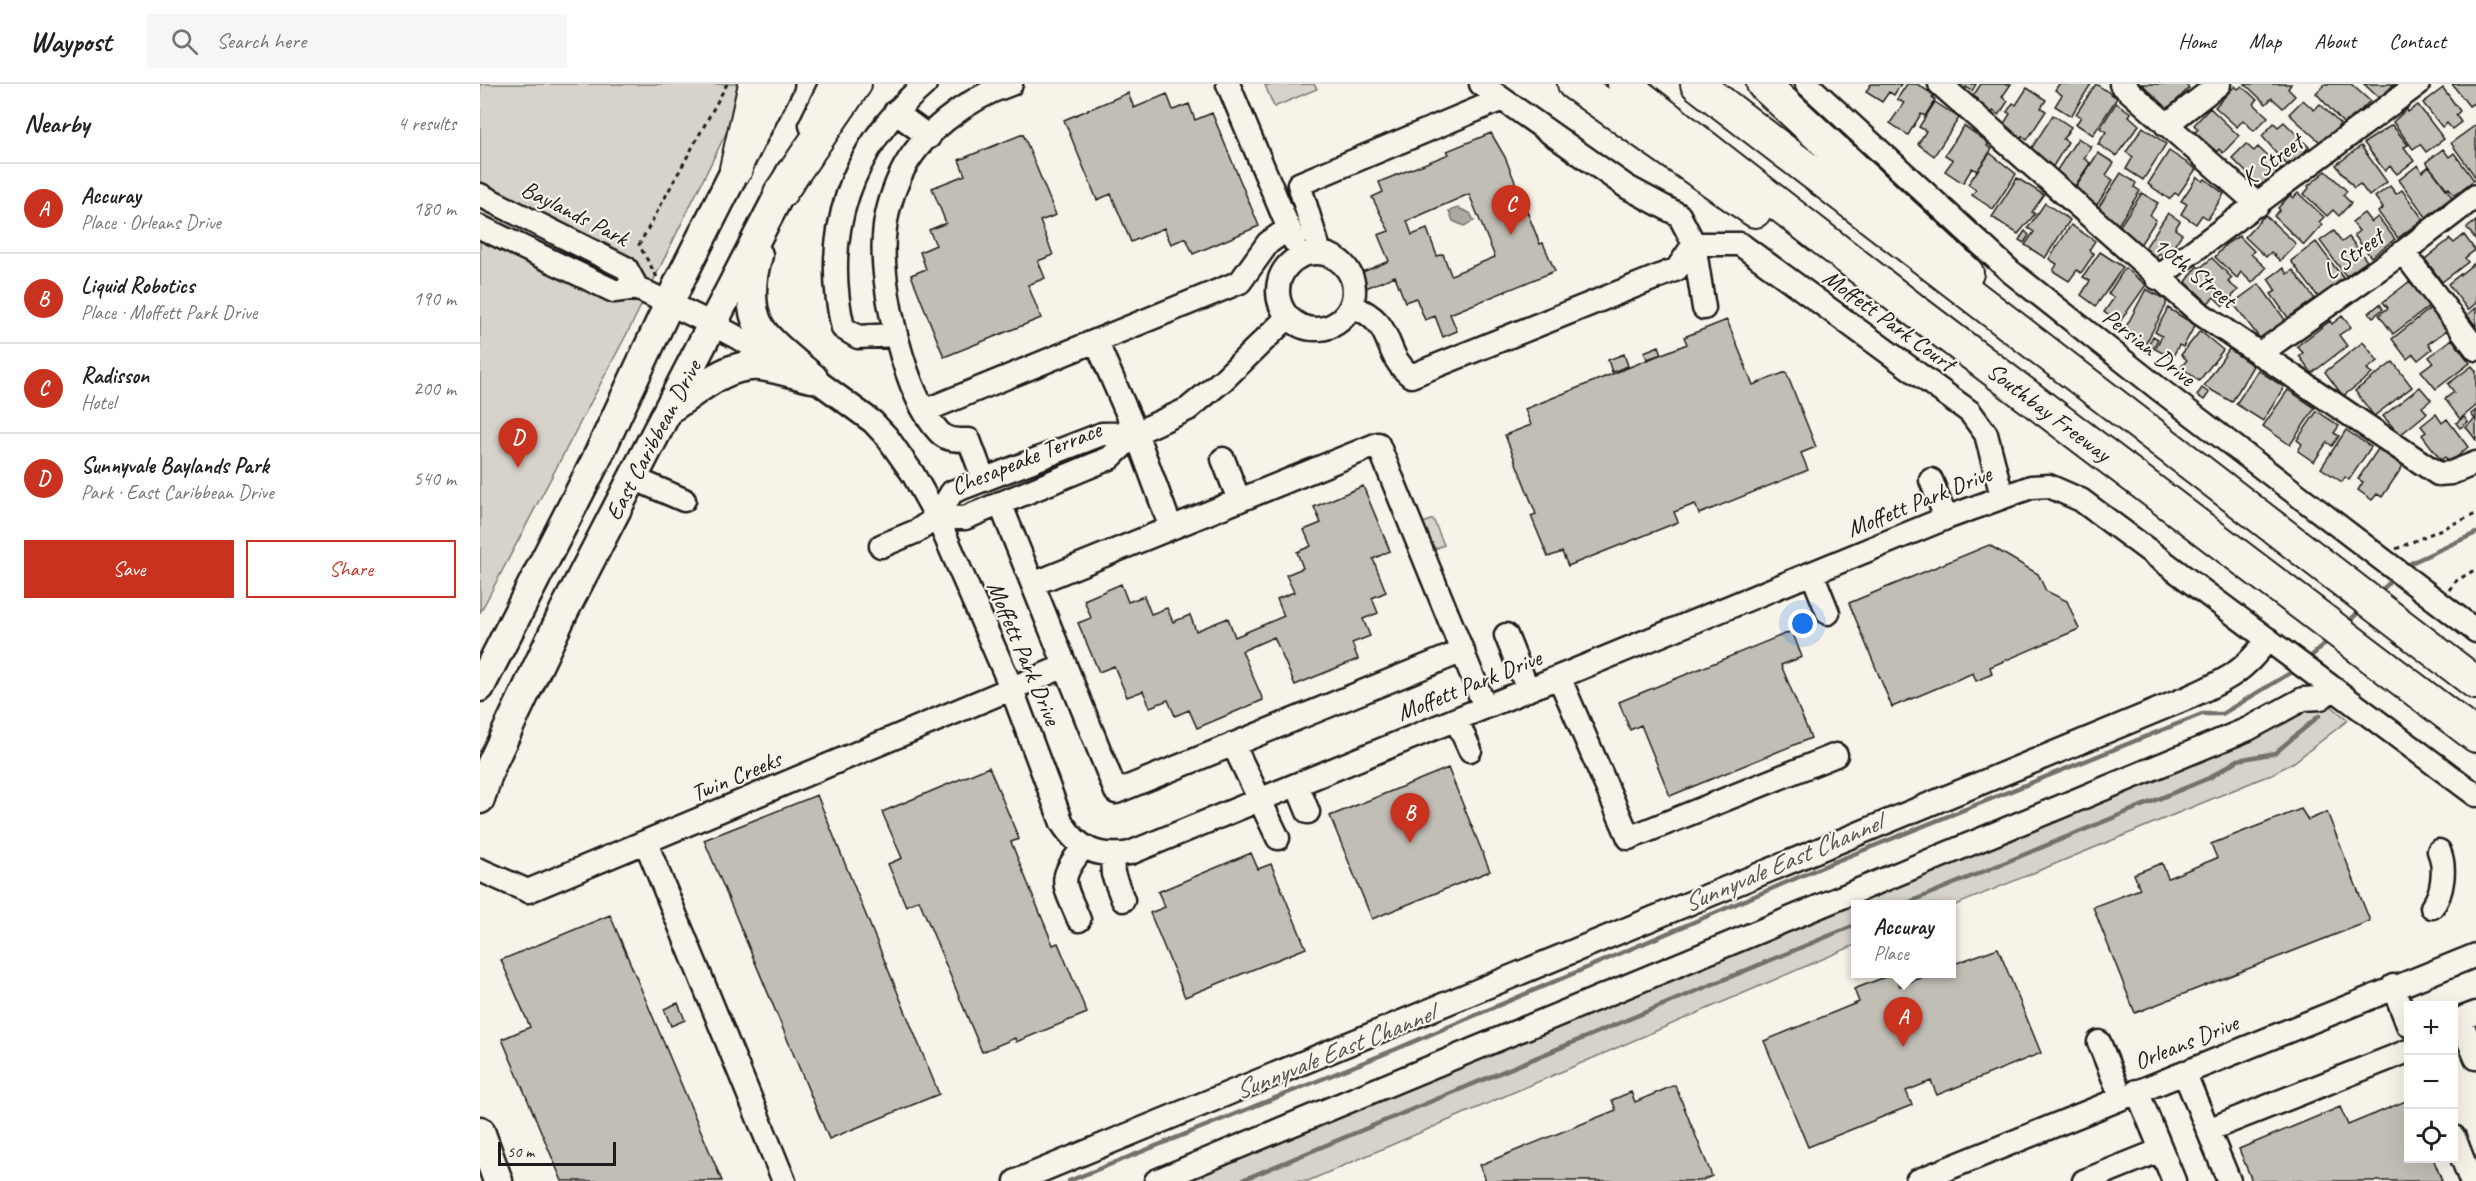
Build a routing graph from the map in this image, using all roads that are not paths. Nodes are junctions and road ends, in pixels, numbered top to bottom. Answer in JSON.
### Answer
{"nodes":[{"id":1,"x":755,"y":84,"type":"edge"},
{"id":2,"x":779,"y":84,"type":"edge"},
{"id":3,"x":834,"y":84,"type":"edge"},
{"id":4,"x":855,"y":84,"type":"edge"},
{"id":5,"x":925,"y":84,"type":"edge"},
{"id":6,"x":1011,"y":84,"type":"edge"},
{"id":7,"x":1228,"y":84,"type":"edge"},
{"id":8,"x":1481,"y":84,"type":"edge"},
{"id":9,"x":1574,"y":84,"type":"edge"},
{"id":10,"x":1624,"y":84,"type":"edge"},
{"id":11,"x":1697,"y":84,"type":"edge"},
{"id":12,"x":1763,"y":84,"type":"edge"},
{"id":13,"x":1807,"y":84,"type":"edge"},
{"id":14,"x":1940,"y":84,"type":"edge"},
{"id":15,"x":2121,"y":84,"type":"edge"},
{"id":16,"x":2219,"y":84,"type":"edge"},
{"id":17,"x":2418,"y":84,"type":"edge"},
{"id":18,"x":1502,"y":99,"type":"junction"},
{"id":19,"x":895,"y":112,"type":"junction"},
{"id":20,"x":2166,"y":125,"type":"junction"},
{"id":21,"x":929,"y":137,"type":"junction"},
{"id":22,"x":736,"y":169,"type":"junction"},
{"id":23,"x":780,"y":193,"type":"junction"},
{"id":24,"x":480,"y":195,"type":"edge"},
{"id":25,"x":2476,"y":195,"type":"edge"},
{"id":26,"x":2258,"y":205,"type":"junction"},
{"id":27,"x":480,"y":227,"type":"edge"},
{"id":28,"x":1289,"y":228,"type":"junction"},
{"id":29,"x":1694,"y":244,"type":"junction"},
{"id":30,"x":2403,"y":252,"type":"junction"},
{"id":31,"x":1310,"y":255,"type":"junction"},
{"id":32,"x":2157,"y":278,"type":"junction"},
{"id":33,"x":637,"y":288,"type":"junction"},
{"id":34,"x":669,"y":302,"type":"junction"},
{"id":35,"x":1351,"y":306,"type":"junction"},
{"id":36,"x":1704,"y":308,"type":"dead end"},
{"id":37,"x":1914,"y":310,"type":"junction"},
{"id":38,"x":1288,"y":317,"type":"junction"},
{"id":39,"x":714,"y":325,"type":"junction"},
{"id":40,"x":2018,"y":333,"type":"junction"},
{"id":41,"x":895,"y":334,"type":"junction"},
{"id":42,"x":1096,"y":341,"type":"junction"},
{"id":43,"x":2476,"y":349,"type":"edge"},
{"id":44,"x":2259,"y":354,"type":"junction"},
{"id":45,"x":813,"y":378,"type":"junction"},
{"id":46,"x":668,"y":410,"type":"junction"},
{"id":47,"x":924,"y":411,"type":"junction"},
{"id":48,"x":1136,"y":433,"type":"junction"},
{"id":49,"x":1223,"y":459,"type":"dead end"},
{"id":50,"x":2476,"y":463,"type":"edge"},
{"id":51,"x":633,"y":478,"type":"junction"},
{"id":52,"x":984,"y":480,"type":"junction"},
{"id":53,"x":1931,"y":480,"type":"dead end"},
{"id":54,"x":2002,"y":496,"type":"junction"},
{"id":55,"x":684,"y":500,"type":"dead end"},
{"id":56,"x":1239,"y":500,"type":"junction"},
{"id":57,"x":1000,"y":503,"type":"junction"},
{"id":58,"x":937,"y":517,"type":"junction"},
{"id":59,"x":1946,"y":518,"type":"junction"},
{"id":60,"x":1171,"y":528,"type":"junction"},
{"id":61,"x":881,"y":546,"type":"dead end"},
{"id":62,"x":1812,"y":573,"type":"junction"},
{"id":63,"x":1033,"y":584,"type":"junction"},
{"id":64,"x":1828,"y":614,"type":"dead end"},
{"id":65,"x":2476,"y":631,"type":"edge"},
{"id":66,"x":1506,"y":635,"type":"dead end"},
{"id":67,"x":2274,"y":643,"type":"junction"},
{"id":68,"x":1463,"y":651,"type":"junction"},
{"id":69,"x":1065,"y":666,"type":"junction"},
{"id":70,"x":487,"y":667,"type":"edge"},
{"id":71,"x":1559,"y":677,"type":"junction"},
{"id":72,"x":2476,"y":683,"type":"edge"},
{"id":73,"x":2330,"y":686,"type":"junction"},
{"id":74,"x":480,"y":687,"type":"edge"},
{"id":75,"x":1011,"y":687,"type":"junction"},
{"id":76,"x":1528,"y":690,"type":"junction"},
{"id":77,"x":1485,"y":707,"type":"junction"},
{"id":78,"x":1456,"y":719,"type":"junction"},
{"id":79,"x":2476,"y":736,"type":"edge"},
{"id":80,"x":1233,"y":744,"type":"junction"},
{"id":81,"x":1470,"y":750,"type":"dead end"},
{"id":82,"x":1836,"y":755,"type":"dead end"},
{"id":83,"x":1297,"y":785,"type":"junction"},
{"id":84,"x":2476,"y":795,"type":"edge"},
{"id":85,"x":480,"y":799,"type":"edge"},
{"id":86,"x":1258,"y":801,"type":"junction"},
{"id":87,"x":1308,"y":812,"type":"dead end"},
{"id":88,"x":1278,"y":838,"type":"dead end"},
{"id":89,"x":646,"y":843,"type":"junction"},
{"id":90,"x":1083,"y":848,"type":"junction"},
{"id":91,"x":2439,"y":851,"type":"dead end"},
{"id":92,"x":1112,"y":856,"type":"junction"},
{"id":93,"x":480,"y":870,"type":"edge"},
{"id":94,"x":1123,"y":900,"type":"dead end"},
{"id":95,"x":2432,"y":907,"type":"dead end"},
{"id":96,"x":1079,"y":920,"type":"dead end"},
{"id":97,"x":2476,"y":955,"type":"edge"},
{"id":98,"x":2392,"y":986,"type":"junction"},
{"id":99,"x":2476,"y":1013,"type":"edge"},
{"id":100,"x":2404,"y":1014,"type":"edge"},
{"id":101,"x":2099,"y":1042,"type":"dead end"},
{"id":102,"x":2404,"y":1052,"type":"edge"},
{"id":103,"x":2476,"y":1058,"type":"edge"},
{"id":104,"x":2184,"y":1072,"type":"junction"},
{"id":105,"x":2129,"y":1094,"type":"junction"},
{"id":106,"x":2208,"y":1130,"type":"junction"},
{"id":107,"x":480,"y":1131,"type":"edge"},
{"id":108,"x":2458,"y":1147,"type":"edge"},
{"id":109,"x":2161,"y":1150,"type":"junction"},
{"id":110,"x":1930,"y":1178,"type":"edge"},
{"id":111,"x":498,"y":1181,"type":"edge"},
{"id":112,"x":784,"y":1181,"type":"edge"},
{"id":113,"x":1016,"y":1181,"type":"edge"},
{"id":114,"x":1156,"y":1181,"type":"edge"},
{"id":115,"x":2084,"y":1181,"type":"edge"},
{"id":116,"x":2174,"y":1181,"type":"edge"},
{"id":117,"x":2229,"y":1181,"type":"edge"},
{"id":118,"x":2471,"y":1181,"type":"edge"}],
"edges":[{"from":1,"to":22,"type":"highway"},
{"from":2,"to":22,"type":"main road","name":"East Caribbean Drive"},
{"from":3,"to":23,"type":"main road","name":"East Caribbean Drive"},
{"from":4,"to":23,"type":"highway"},
{"from":5,"to":19,"type":"street"},
{"from":6,"to":21,"type":"street"},
{"from":7,"to":28,"type":"street"},
{"from":8,"to":18,"type":"street"},
{"from":9,"to":37,"type":"highway"},
{"from":10,"to":37,"type":"highway","name":"Southbay Freeway"},
{"from":11,"to":40,"type":"highway","name":"Southbay Freeway"},
{"from":12,"to":40,"type":"highway"},
{"from":13,"to":65,"type":"street","name":"Persian Drive"},
{"from":14,"to":32,"type":"street","name":"10th Street"},
{"from":15,"to":20,"type":"street"},
{"from":16,"to":20,"type":"street"},
{"from":17,"to":26,"type":"street","name":"K Street"},
{"from":18,"to":29,"type":"street"},
{"from":18,"to":31,"type":"street"},
{"from":19,"to":21,"type":"street"},
{"from":19,"to":41,"type":"street"},
{"from":20,"to":26,"type":"street"},
{"from":21,"to":41,"type":"street"},
{"from":22,"to":34,"type":"main road","name":"East Caribbean Drive"},
{"from":23,"to":39,"type":"main road","name":"East Caribbean Drive"},
{"from":23,"to":45,"type":"main road"},
{"from":24,"to":33,"type":"street","name":"Baylands Park"},
{"from":25,"to":30,"type":"street","name":"L Street"},
{"from":26,"to":32,"type":"street","name":"K Street"},
{"from":27,"to":33,"type":"street","name":"Baylands Park"},
{"from":28,"to":31,"type":"street"},
{"from":28,"to":42,"type":"street"},
{"from":29,"to":35,"type":"street"},
{"from":29,"to":36,"type":"street"},
{"from":29,"to":54,"type":"street","name":"Moffett Park Court"},
{"from":30,"to":43,"type":"street"},
{"from":30,"to":44,"type":"street","name":"L Street"},
{"from":31,"to":35,"type":"street"},
{"from":31,"to":38,"type":"street"},
{"from":32,"to":44,"type":"street","name":"10th Street"},
{"from":33,"to":34,"type":"street","name":"Baylands Park"},
{"from":34,"to":39,"type":"street","name":"Moffett Park Drive"},
{"from":34,"to":70,"type":"main road","name":"East Caribbean Drive"},
{"from":35,"to":38,"type":"street"},
{"from":37,"to":79,"type":"highway","name":"Southbay Freeway"},
{"from":38,"to":48,"type":"street","name":"Chesapeake Terrace"},
{"from":39,"to":45,"type":"street","name":"Moffett Park Drive"},
{"from":39,"to":46,"type":"main road","name":"East Caribbean Drive"},
{"from":40,"to":72,"type":"highway","name":"Southbay Freeway"},
{"from":41,"to":47,"type":"street"},
{"from":42,"to":47,"type":"street"},
{"from":42,"to":48,"type":"street"},
{"from":44,"to":50,"type":"street","name":"10th Street"},
{"from":45,"to":46,"type":"main road"},
{"from":45,"to":58,"type":"street","name":"Moffett Park Drive"},
{"from":46,"to":51,"type":"main road","name":"East Caribbean Drive"},
{"from":47,"to":52,"type":"street"},
{"from":48,"to":52,"type":"street","name":"Chesapeake Terrace"},
{"from":48,"to":57,"type":"street","name":"Chesapeake Terrace"},
{"from":48,"to":60,"type":"street"},
{"from":49,"to":56,"type":"street"},
{"from":51,"to":55,"type":"street"},
{"from":51,"to":85,"type":"main road","name":"East Caribbean Drive"},
{"from":52,"to":58,"type":"street","name":"Chesapeake Terrace"},
{"from":53,"to":59,"type":"street"},
{"from":54,"to":59,"type":"street","name":"Moffett Park Drive"},
{"from":54,"to":67,"type":"street","name":"Moffett Park Drive"},
{"from":56,"to":60,"type":"street"},
{"from":56,"to":68,"type":"street"},
{"from":57,"to":58,"type":"street","name":"Chesapeake Terrace"},
{"from":57,"to":63,"type":"street"},
{"from":58,"to":61,"type":"street"},
{"from":58,"to":75,"type":"street","name":"Moffett Park Drive"},
{"from":59,"to":62,"type":"street","name":"Moffett Park Drive"},
{"from":60,"to":63,"type":"street"},
{"from":62,"to":64,"type":"street"},
{"from":62,"to":71,"type":"street","name":"Moffett Park Drive"},
{"from":63,"to":69,"type":"street"},
{"from":66,"to":76,"type":"street"},
{"from":67,"to":73,"type":"street","name":"Moffett Park Drive"},
{"from":67,"to":113,"type":"street"},
{"from":68,"to":77,"type":"street"},
{"from":68,"to":80,"type":"street"},
{"from":69,"to":75,"type":"street","name":"Twin Creeks"},
{"from":69,"to":80,"type":"street"},
{"from":70,"to":74,"type":"main road","name":"East Caribbean Drive"},
{"from":71,"to":76,"type":"street","name":"Moffett Park Drive"},
{"from":71,"to":82,"type":"street"},
{"from":73,"to":84,"type":"street","name":"Moffett Park Drive"},
{"from":73,"to":114,"type":"street"},
{"from":75,"to":89,"type":"street","name":"Twin Creeks"},
{"from":75,"to":90,"type":"street","name":"Moffett Park Drive"},
{"from":76,"to":77,"type":"street","name":"Moffett Park Drive"},
{"from":77,"to":78,"type":"street","name":"Moffett Park Drive"},
{"from":78,"to":81,"type":"street"},
{"from":78,"to":83,"type":"street","name":"Moffett Park Drive"},
{"from":80,"to":86,"type":"street"},
{"from":83,"to":86,"type":"street","name":"Moffett Park Drive"},
{"from":83,"to":87,"type":"street"},
{"from":86,"to":88,"type":"street"},
{"from":86,"to":92,"type":"street","name":"Moffett Park Drive"},
{"from":89,"to":93,"type":"street","name":"Twin Creeks"},
{"from":89,"to":112,"type":"street"},
{"from":90,"to":92,"type":"street","name":"Moffett Park Drive"},
{"from":90,"to":96,"type":"street"},
{"from":91,"to":95,"type":"street"},
{"from":92,"to":94,"type":"street"},
{"from":97,"to":98,"type":"street","name":"Orleans Drive"},
{"from":98,"to":100,"type":"street"},
{"from":98,"to":104,"type":"street","name":"Orleans Drive"},
{"from":99,"to":103,"type":"street"},
{"from":101,"to":105,"type":"street"},
{"from":102,"to":106,"type":"street"},
{"from":104,"to":105,"type":"street","name":"Orleans Drive"},
{"from":104,"to":106,"type":"street"},
{"from":105,"to":109,"type":"street"},
{"from":105,"to":110,"type":"street","name":"Orleans Drive"},
{"from":106,"to":117,"type":"street"},
{"from":107,"to":111,"type":"main road"},
{"from":108,"to":118,"type":"street"},
{"from":109,"to":115,"type":"street"},
{"from":109,"to":116,"type":"street"}]}
